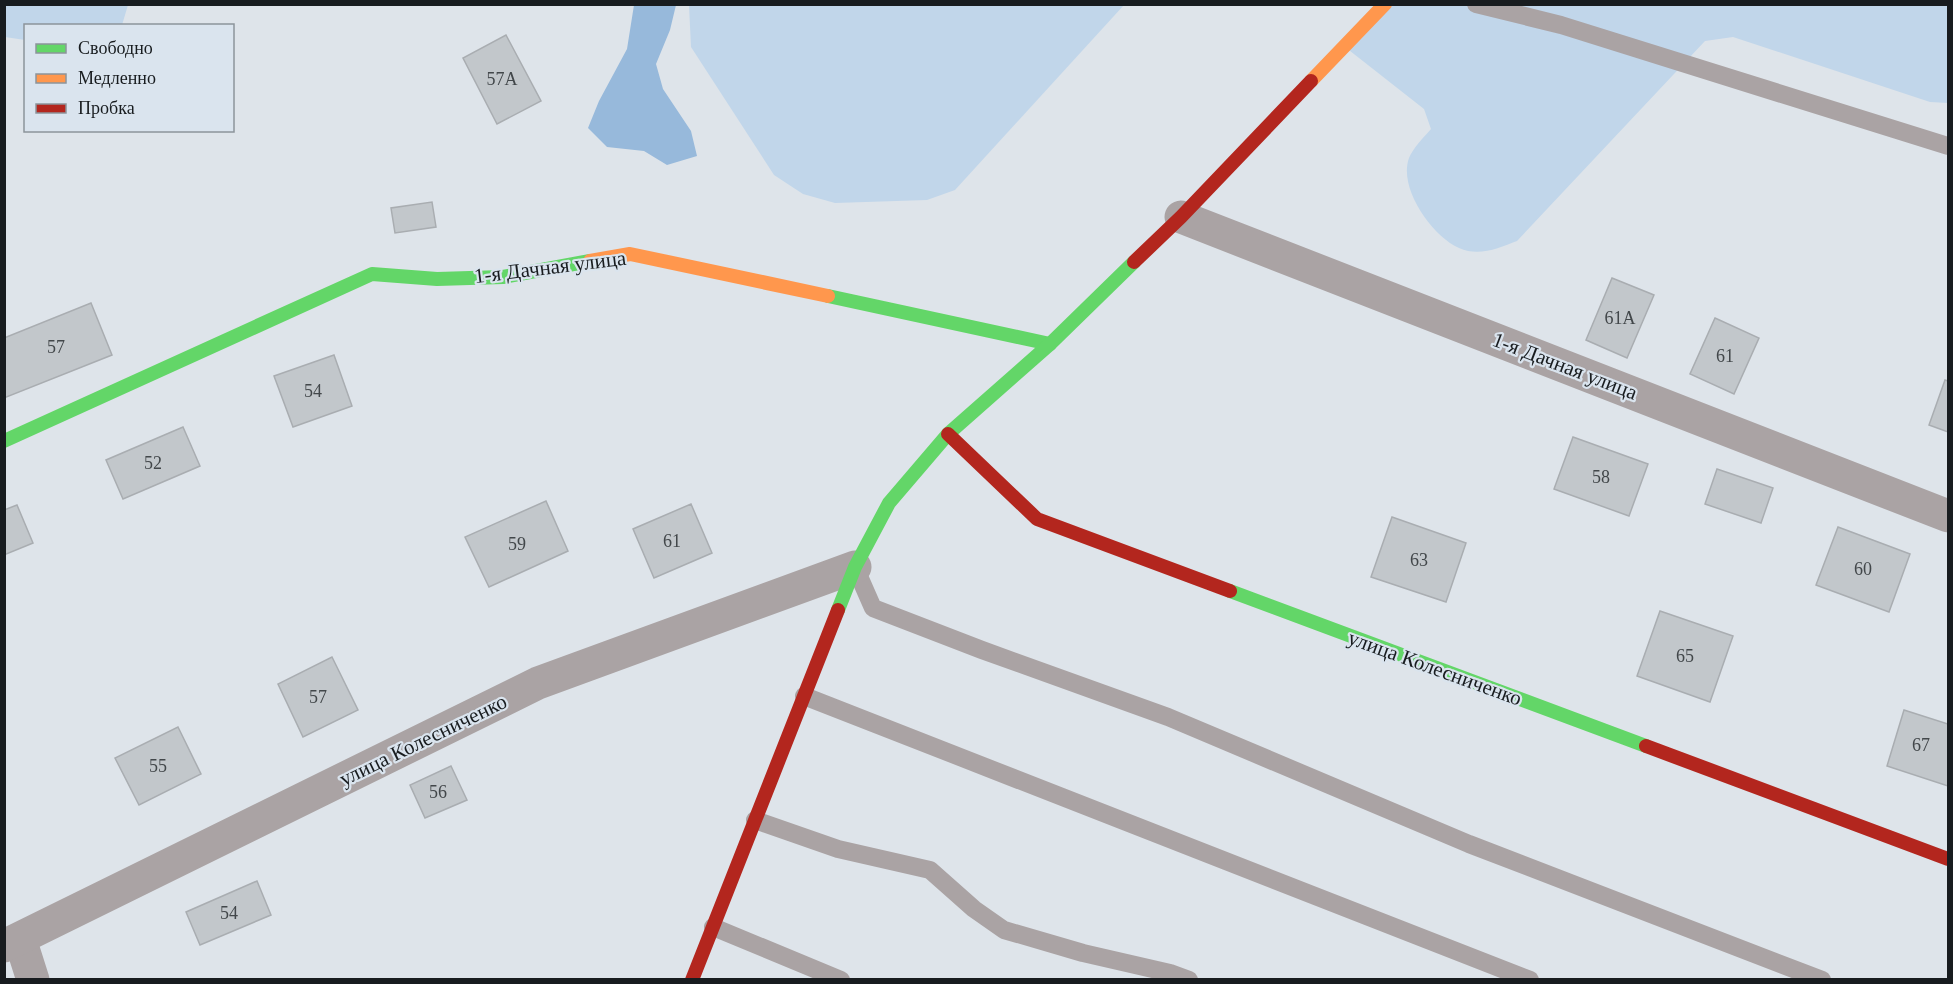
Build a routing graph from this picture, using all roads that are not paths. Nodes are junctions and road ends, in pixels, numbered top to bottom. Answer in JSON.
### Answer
{"nodes":[{"id":1,"x":1385,"y":4,"type":"edge"},
{"id":2,"x":1476,"y":4,"type":"edge"},
{"id":3,"x":1948,"y":146,"type":"edge"},
{"id":4,"x":1181,"y":217,"type":"junction"},
{"id":5,"x":1050,"y":344,"type":"junction"},
{"id":6,"x":948,"y":434,"type":"junction"},
{"id":7,"x":4,"y":441,"type":"edge"},
{"id":8,"x":1948,"y":516,"type":"edge"},
{"id":9,"x":855,"y":567,"type":"junction"},
{"id":10,"x":804,"y":696,"type":"junction"},
{"id":11,"x":755,"y":819,"type":"junction"},
{"id":12,"x":1948,"y":860,"type":"edge"},
{"id":13,"x":713,"y":927,"type":"junction"},
{"id":14,"x":12,"y":943,"type":"edge"},
{"id":15,"x":33,"y":980,"type":"edge"},
{"id":16,"x":692,"y":980,"type":"edge"},
{"id":17,"x":841,"y":980,"type":"edge"},
{"id":18,"x":1189,"y":980,"type":"edge"},
{"id":19,"x":1530,"y":980,"type":"edge"},
{"id":20,"x":1822,"y":980,"type":"edge"}],
"edges":[{"from":1,"to":4,"type":"street"},
{"from":2,"to":3,"type":"lane"},
{"from":4,"to":5,"type":"street"},
{"from":4,"to":8,"type":"street","name":"1-я Дачная улица"},
{"from":5,"to":6,"type":"street"},
{"from":5,"to":7,"type":"street","name":"1-я Дачная улица"},
{"from":6,"to":9,"type":"street"},
{"from":6,"to":12,"type":"street","name":"улица Колесниченко"},
{"from":9,"to":10,"type":"street"},
{"from":9,"to":14,"type":"street","name":"улица Колесниченко"},
{"from":9,"to":20,"type":"lane"},
{"from":10,"to":11,"type":"street"},
{"from":10,"to":19,"type":"lane"},
{"from":11,"to":13,"type":"street"},
{"from":11,"to":18,"type":"lane"},
{"from":13,"to":16,"type":"street"},
{"from":13,"to":17,"type":"lane"},
{"from":14,"to":15,"type":"street"}]}
